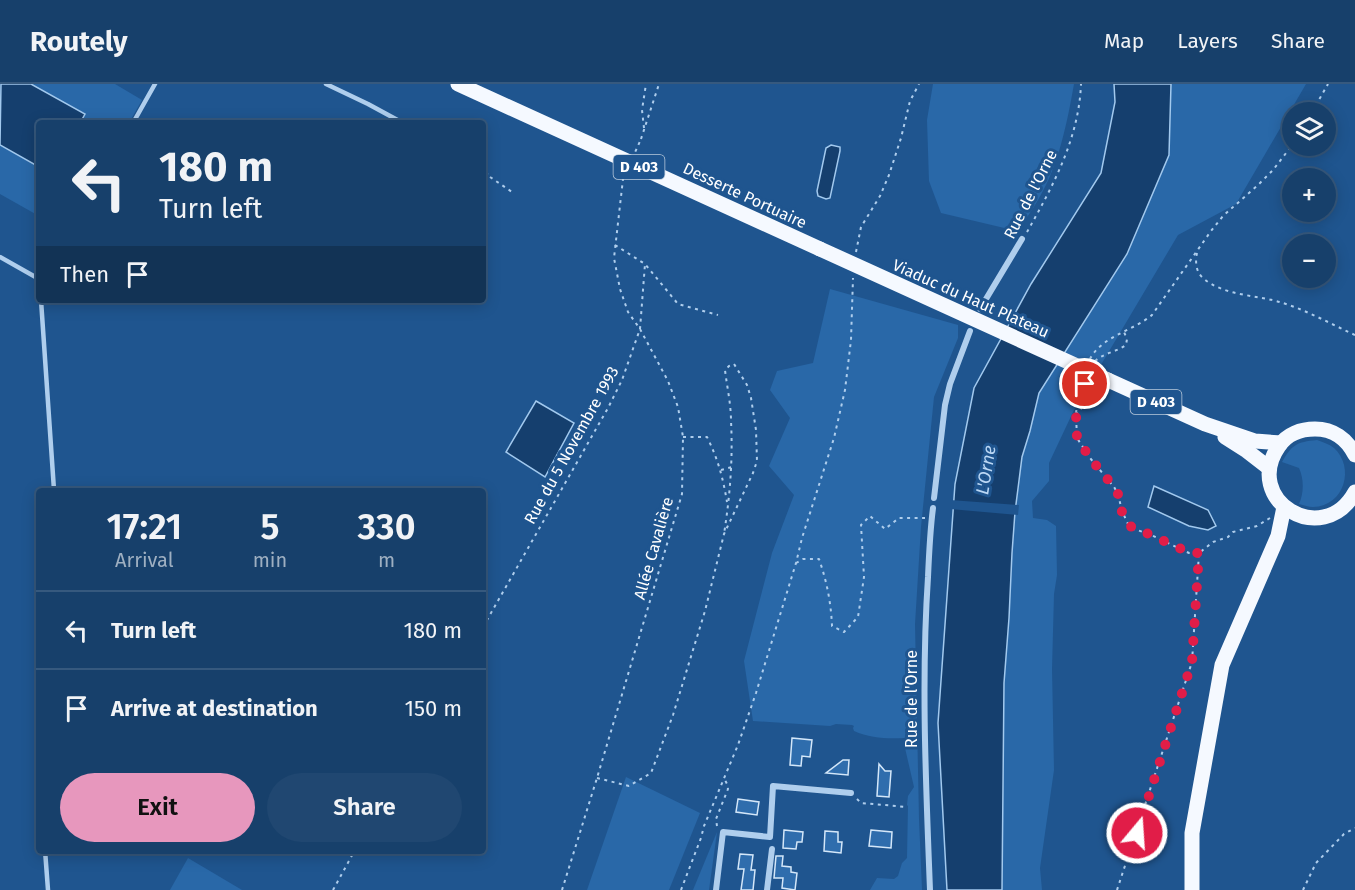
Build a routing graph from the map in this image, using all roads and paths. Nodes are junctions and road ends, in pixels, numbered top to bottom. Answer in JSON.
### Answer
{"nodes":[{"id":1,"x":155,"y":84,"type":"edge"},
{"id":2,"x":326,"y":84,"type":"edge"},
{"id":3,"x":458,"y":84,"type":"edge"},
{"id":4,"x":646,"y":84,"type":"edge"},
{"id":5,"x":659,"y":84,"type":"edge"},
{"id":6,"x":1081,"y":84,"type":"edge"},
{"id":7,"x":1328,"y":84,"type":"edge"},
{"id":8,"x":1318,"y":102,"type":"edge"},
{"id":9,"x":135,"y":120,"type":"edge"},
{"id":10,"x":397,"y":120,"type":"edge"},
{"id":11,"x":644,"y":130,"type":"junction"},
{"id":12,"x":1284,"y":156,"type":"edge"},
{"id":13,"x":486,"y":174,"type":"edge"},
{"id":14,"x":512,"y":192,"type":"dead end"},
{"id":15,"x":1022,"y":239,"type":"joint"},
{"id":16,"x":615,"y":245,"type":"junction"},
{"id":17,"x":820,"y":249,"type":"joint"},
{"id":18,"x":1198,"y":250,"type":"junction"},
{"id":19,"x":0,"y":257,"type":"edge"},
{"id":20,"x":645,"y":264,"type":"junction"},
{"id":21,"x":36,"y":277,"type":"edge"},
{"id":22,"x":41,"y":303,"type":"edge"},
{"id":23,"x":980,"y":309,"type":"dead end"},
{"id":24,"x":718,"y":315,"type":"dead end"},
{"id":25,"x":640,"y":329,"type":"junction"},
{"id":26,"x":970,"y":331,"type":"dead end"},
{"id":27,"x":1124,"y":332,"type":"junction"},
{"id":28,"x":1355,"y":335,"type":"edge"},
{"id":29,"x":1090,"y":360,"type":"dead end"},
{"id":30,"x":1094,"y":363,"type":"dead end"},
{"id":31,"x":1081,"y":381,"type":"dead end"},
{"id":32,"x":1085,"y":384,"type":"dead end"},
{"id":33,"x":1076,"y":415,"type":"junction"},
{"id":34,"x":1205,"y":424,"type":"junction"},
{"id":35,"x":683,"y":437,"type":"junction"},
{"id":36,"x":1281,"y":442,"type":"junction"},
{"id":37,"x":1355,"y":455,"type":"edge"},
{"id":38,"x":732,"y":467,"type":"junction"},
{"id":39,"x":1269,"y":468,"type":"junction"},
{"id":40,"x":721,"y":470,"type":"junction"},
{"id":41,"x":821,"y":477,"type":"dead end"},
{"id":42,"x":54,"y":488,"type":"edge"},
{"id":43,"x":1355,"y":492,"type":"edge"},
{"id":44,"x":934,"y":498,"type":"dead end"},
{"id":45,"x":728,"y":507,"type":"junction"},
{"id":46,"x":1284,"y":507,"type":"junction"},
{"id":47,"x":933,"y":508,"type":"dead end"},
{"id":48,"x":1304,"y":517,"type":"junction"},
{"id":49,"x":931,"y":519,"type":"junction"},
{"id":50,"x":724,"y":534,"type":"junction"},
{"id":51,"x":1278,"y":536,"type":"junction"},
{"id":52,"x":1199,"y":553,"type":"junction"},
{"id":53,"x":796,"y":563,"type":"junction"},
{"id":54,"x":486,"y":622,"type":"edge"},
{"id":55,"x":597,"y":778,"type":"junction"},
{"id":56,"x":724,"y":778,"type":"junction"},
{"id":57,"x":851,"y":794,"type":"joint"},
{"id":58,"x":907,"y":807,"type":"dead end"},
{"id":59,"x":1355,"y":828,"type":"edge"},
{"id":60,"x":723,"y":832,"type":"junction"},
{"id":61,"x":772,"y":849,"type":"dead end"},
{"id":62,"x":45,"y":854,"type":"edge"},
{"id":63,"x":353,"y":854,"type":"edge"},
{"id":64,"x":48,"y":890,"type":"edge"},
{"id":65,"x":333,"y":890,"type":"edge"},
{"id":66,"x":562,"y":890,"type":"edge"},
{"id":67,"x":681,"y":890,"type":"edge"},
{"id":68,"x":716,"y":890,"type":"edge"},
{"id":69,"x":767,"y":890,"type":"edge"},
{"id":70,"x":930,"y":890,"type":"edge"},
{"id":71,"x":1117,"y":890,"type":"edge"},
{"id":72,"x":1192,"y":890,"type":"edge"},
{"id":73,"x":1303,"y":890,"type":"edge"}],
"edges":[{"from":1,"to":9,"type":"lane"},
{"from":2,"to":10,"type":"lane"},
{"from":3,"to":17,"type":"main road","name":"Desserte Portuaire","number":"D 403"},
{"from":4,"to":11,"type":"path"},
{"from":5,"to":11,"type":"path","name":"Allée Cavalière"},
{"from":6,"to":15,"type":"path","name":"Rue de l'Orne"},
{"from":7,"to":8,"type":"path"},
{"from":11,"to":16,"type":"path","name":"Allée Cavalière","bridge":true},
{"from":12,"to":18,"type":"path"},
{"from":13,"to":14,"type":"path"},
{"from":15,"to":23,"type":"street","name":"Rue de l'Orne"},
{"from":16,"to":20,"type":"path"},
{"from":16,"to":25,"type":"path","name":"Allée Cavalière"},
{"from":17,"to":34,"type":"main road","name":"Viaduc du Haut Plateau","number":"D 403","bridge":true},
{"from":18,"to":27,"type":"path"},
{"from":18,"to":28,"type":"path"},
{"from":19,"to":21,"type":"lane"},
{"from":20,"to":24,"type":"path"},
{"from":20,"to":25,"type":"path","name":"Rue du 5 Novembre 1993"},
{"from":22,"to":42,"type":"lane"},
{"from":25,"to":35,"type":"path","name":"Allée Cavalière"},
{"from":25,"to":54,"type":"path","name":"Rue du 5 Novembre 1993"},
{"from":26,"to":44,"type":"street"},
{"from":27,"to":29,"type":"path"},
{"from":27,"to":30,"type":"path"},
{"from":31,"to":33,"type":"path"},
{"from":32,"to":33,"type":"path"},
{"from":33,"to":52,"type":"path"},
{"from":34,"to":36,"type":"main road","number":"D 403"},
{"from":34,"to":39,"type":"main road","number":"D 403"},
{"from":35,"to":40,"type":"path"},
{"from":35,"to":55,"type":"path","name":"Allée Cavalière"},
{"from":36,"to":37,"type":"main road"},
{"from":36,"to":39,"type":"main road"},
{"from":38,"to":40,"type":"path"},
{"from":38,"to":45,"type":"path"},
{"from":38,"to":50,"type":"path"},
{"from":39,"to":46,"type":"main road"},
{"from":40,"to":45,"type":"path"},
{"from":41,"to":53,"type":"path"},
{"from":43,"to":48,"type":"main road"},
{"from":45,"to":50,"type":"path"},
{"from":46,"to":48,"type":"main road"},
{"from":46,"to":51,"type":"main road"},
{"from":46,"to":52,"type":"path"},
{"from":47,"to":49,"type":"street","name":"Rue de l'Orne"},
{"from":48,"to":51,"type":"main road"},
{"from":49,"to":53,"type":"path"},
{"from":49,"to":70,"type":"street","name":"Rue de l'Orne"},
{"from":50,"to":55,"type":"path"},
{"from":51,"to":72,"type":"main road"},
{"from":52,"to":71,"type":"path"},
{"from":53,"to":56,"type":"path"},
{"from":55,"to":66,"type":"path","name":"Allée Cavalière"},
{"from":56,"to":60,"type":"path"},
{"from":56,"to":67,"type":"path"},
{"from":57,"to":58,"type":"path"},
{"from":57,"to":60,"type":"street"},
{"from":59,"to":73,"type":"path"},
{"from":60,"to":68,"type":"street"},
{"from":61,"to":69,"type":"street"},
{"from":62,"to":64,"type":"lane"},
{"from":63,"to":65,"type":"path"}]}
